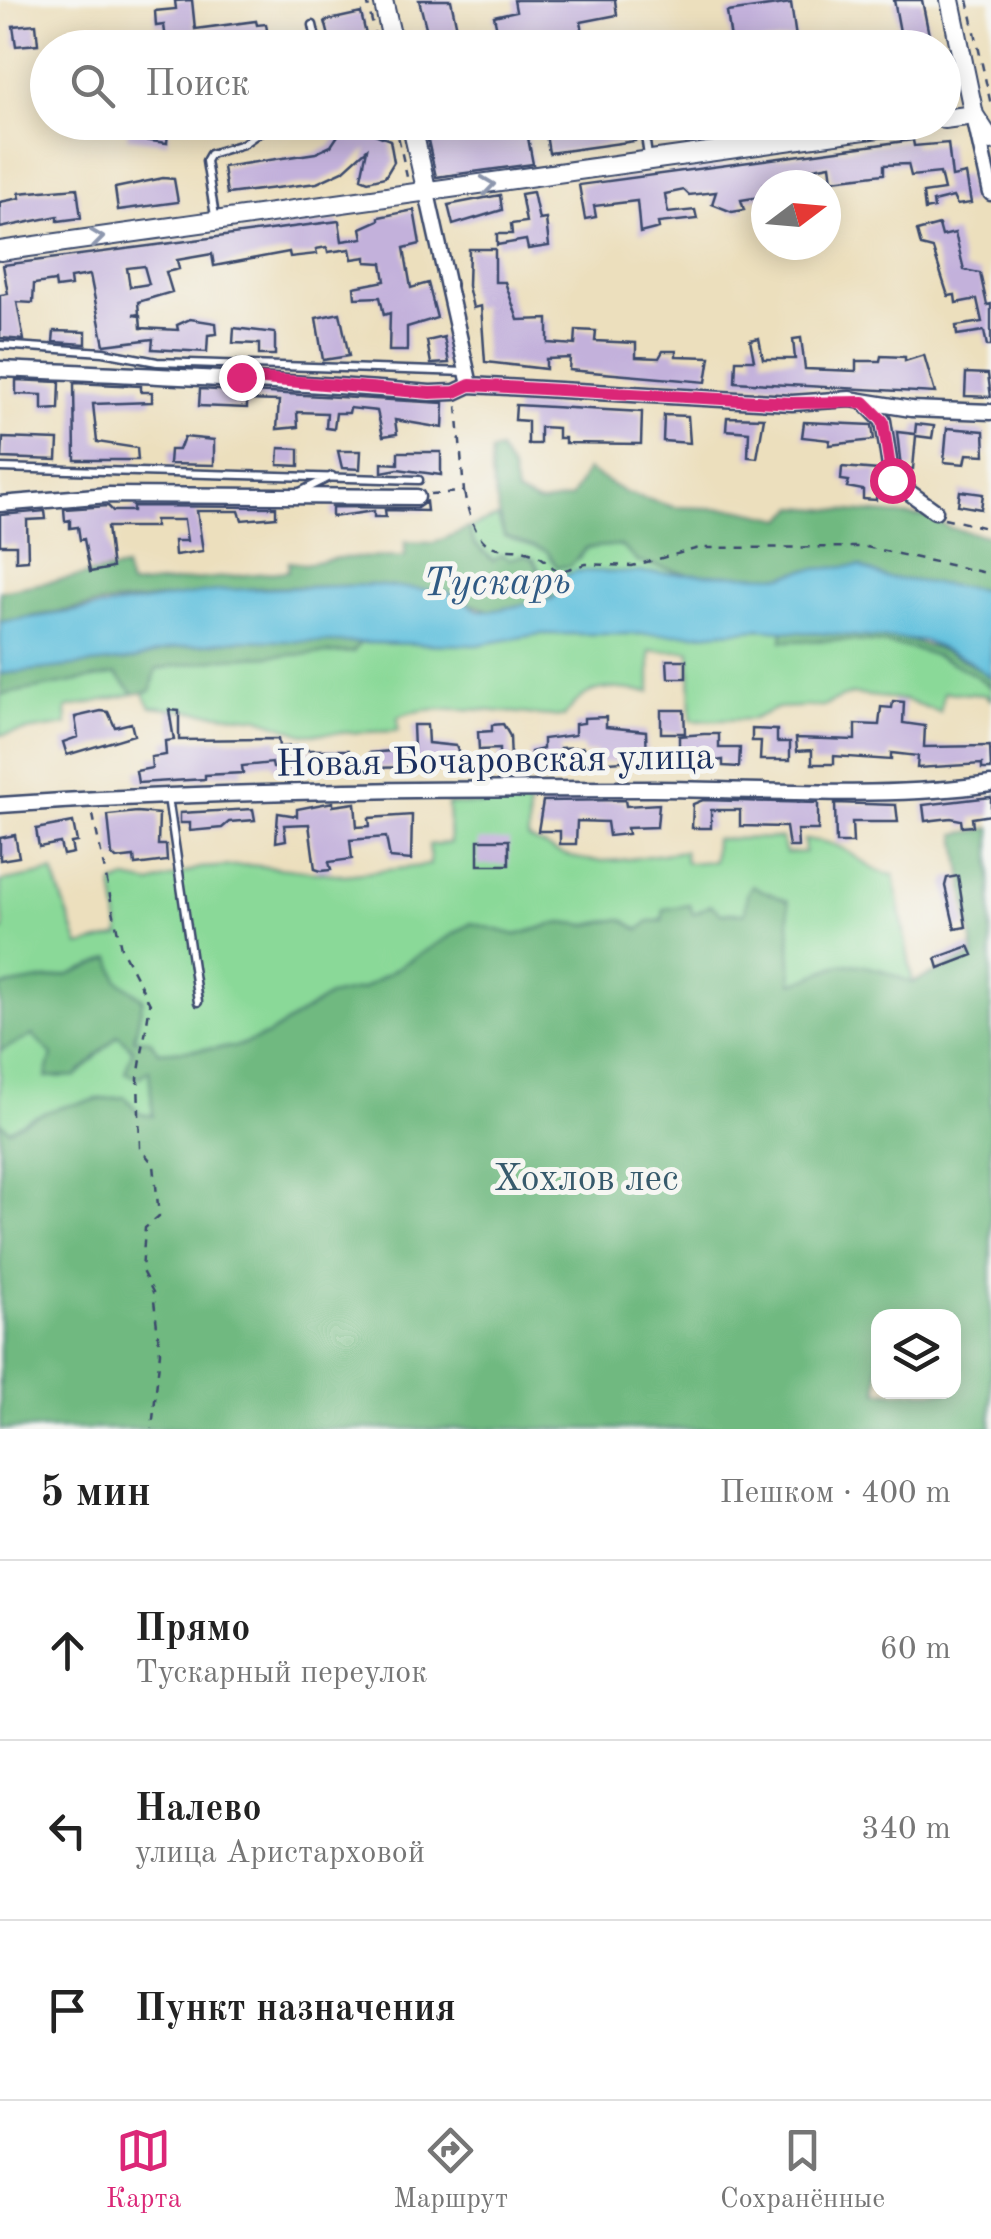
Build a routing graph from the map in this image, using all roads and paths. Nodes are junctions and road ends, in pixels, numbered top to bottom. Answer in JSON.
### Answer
{"nodes":[{"id":1,"x":367,"y":0,"type":"edge"},
{"id":2,"x":383,"y":0,"type":"edge"},
{"id":3,"x":950,"y":0,"type":"edge"},
{"id":4,"x":968,"y":0,"type":"edge"},
{"id":5,"x":312,"y":25,"type":"dead end"},
{"id":6,"x":313,"y":30,"type":"edge"},
{"id":7,"x":374,"y":30,"type":"edge"},
{"id":8,"x":390,"y":30,"type":"edge"},
{"id":9,"x":956,"y":30,"type":"edge"},
{"id":10,"x":961,"y":53,"type":"edge"},
{"id":11,"x":991,"y":105,"type":"edge"},
{"id":12,"x":974,"y":115,"type":"junction"},
{"id":13,"x":961,"y":117,"type":"edge"},
{"id":14,"x":249,"y":140,"type":"edge"},
{"id":15,"x":401,"y":140,"type":"edge"},
{"id":16,"x":413,"y":140,"type":"edge"},
{"id":17,"x":645,"y":140,"type":"edge"},
{"id":18,"x":799,"y":140,"type":"edge"},
{"id":19,"x":991,"y":142,"type":"edge"},
{"id":20,"x":648,"y":162,"type":"junction"},
{"id":21,"x":418,"y":193,"type":"junction"},
{"id":22,"x":991,"y":193,"type":"edge"},
{"id":23,"x":216,"y":222,"type":"junction"},
{"id":24,"x":0,"y":251,"type":"edge"},
{"id":25,"x":0,"y":345,"type":"edge"},
{"id":26,"x":0,"y":369,"type":"edge"},
{"id":27,"x":469,"y":379,"type":"junction"},
{"id":28,"x":864,"y":402,"type":"junction"},
{"id":29,"x":991,"y":412,"type":"edge"},
{"id":30,"x":0,"y":468,"type":"edge"},
{"id":31,"x":333,"y":476,"type":"junction"},
{"id":32,"x":419,"y":480,"type":"dead end"},
{"id":33,"x":464,"y":492,"type":"junction"},
{"id":34,"x":297,"y":494,"type":"junction"},
{"id":35,"x":417,"y":497,"type":"joint"},
{"id":36,"x":0,"y":504,"type":"edge"},
{"id":37,"x":935,"y":511,"type":"joint"},
{"id":38,"x":991,"y":530,"type":"edge"},
{"id":39,"x":991,"y":574,"type":"edge"},
{"id":40,"x":991,"y":784,"type":"edge"},
{"id":41,"x":168,"y":796,"type":"junction"},
{"id":42,"x":90,"y":798,"type":"junction"},
{"id":43,"x":0,"y":805,"type":"edge"},
{"id":44,"x":198,"y":1002,"type":"dead end"},
{"id":45,"x":152,"y":1429,"type":"edge"}],
"edges":[{"from":1,"to":7,"type":"path"},
{"from":2,"to":8,"type":"street"},
{"from":3,"to":9,"type":"street"},
{"from":4,"to":11,"type":"path"},
{"from":5,"to":6,"type":"lane"},
{"from":10,"to":12,"type":"street"},
{"from":12,"to":13,"type":"street"},
{"from":12,"to":19,"type":"street"},
{"from":12,"to":22,"type":"street"},
{"from":14,"to":23,"type":"lane"},
{"from":15,"to":21,"type":"path"},
{"from":16,"to":21,"type":"street"},
{"from":17,"to":20,"type":"lane"},
{"from":18,"to":20,"type":"street"},
{"from":21,"to":20,"type":"street","one_way":true},
{"from":21,"to":23,"type":"street"},
{"from":21,"to":27,"type":"street"},
{"from":24,"to":23,"type":"street","one_way":true},
{"from":25,"to":27,"type":"lane"},
{"from":26,"to":27,"type":"street"},
{"from":27,"to":28,"type":"street"},
{"from":27,"to":33,"type":"path"},
{"from":28,"to":29,"type":"street"},
{"from":28,"to":37,"type":"street"},
{"from":30,"to":31,"type":"lane"},
{"from":31,"to":32,"type":"lane"},
{"from":31,"to":34,"type":"lane"},
{"from":33,"to":35,"type":"path"},
{"from":33,"to":39,"type":"path"},
{"from":34,"to":35,"type":"street"},
{"from":34,"to":36,"type":"street"},
{"from":37,"to":38,"type":"path"},
{"from":40,"to":41,"type":"street","name":"Новая Бочаровская улица"},
{"from":41,"to":42,"type":"street","name":"Новая Бочаровская улица"},
{"from":41,"to":44,"type":"lane"},
{"from":42,"to":43,"type":"street","name":"Новая Бочаровская улица"},
{"from":42,"to":45,"type":"path"}]}
